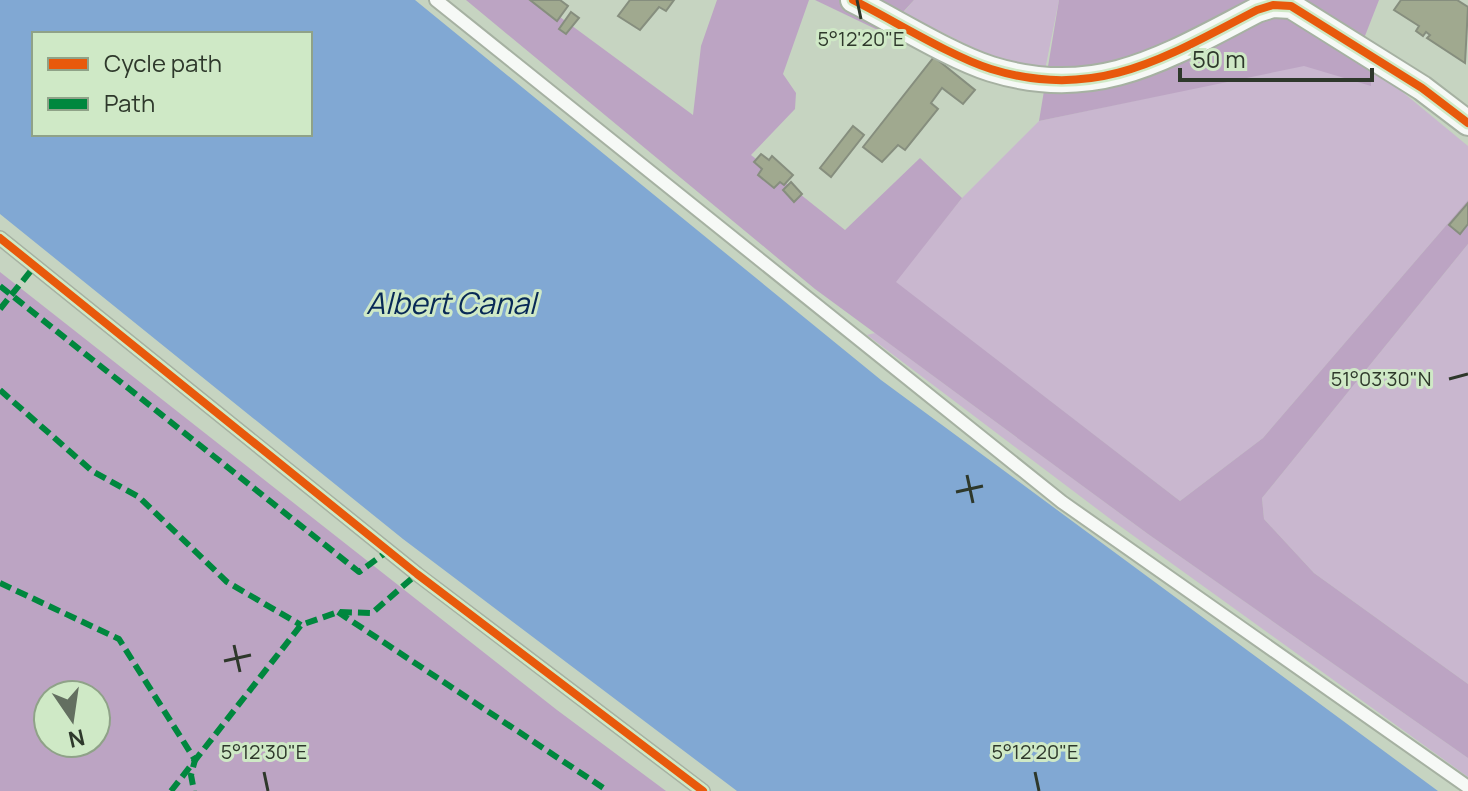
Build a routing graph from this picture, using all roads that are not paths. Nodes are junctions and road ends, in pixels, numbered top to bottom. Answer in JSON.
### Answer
{"nodes":[{"id":1,"x":436,"y":0,"type":"edge"},
{"id":2,"x":853,"y":0,"type":"edge"},
{"id":3,"x":1468,"y":123,"type":"edge"},
{"id":4,"x":0,"y":238,"type":"edge"},
{"id":5,"x":1468,"y":787,"type":"edge"},
{"id":6,"x":703,"y":791,"type":"edge"}],
"edges":[{"from":1,"to":5,"type":"lane"},
{"from":2,"to":3,"type":"street"},
{"from":4,"to":6,"type":"lane"}]}
